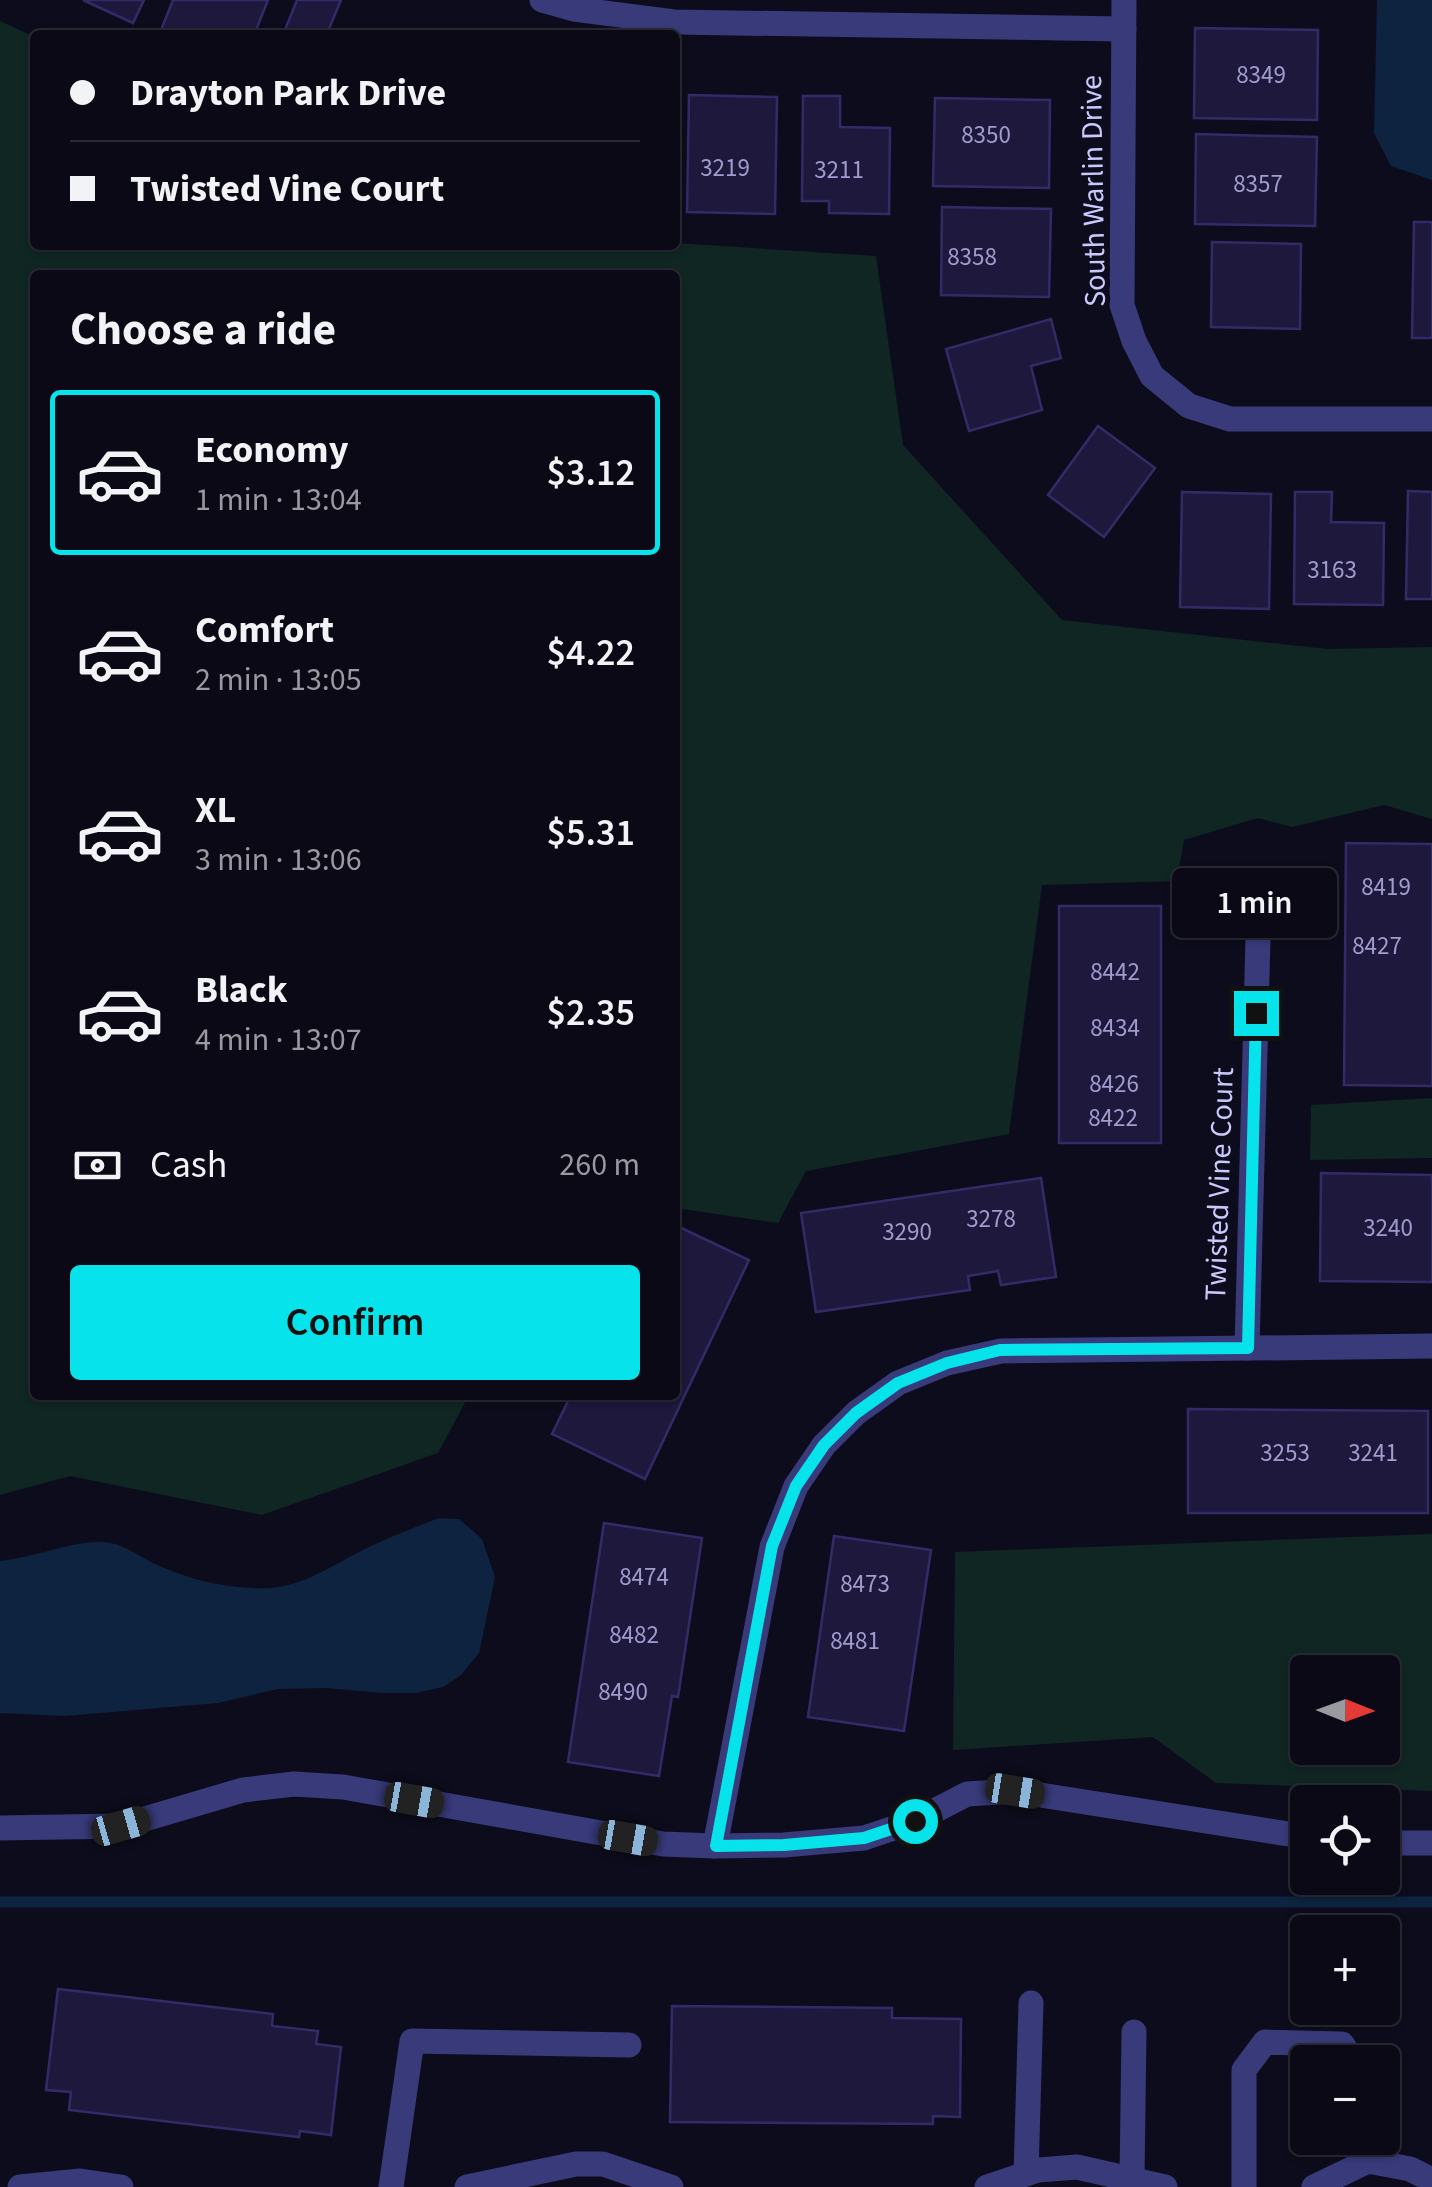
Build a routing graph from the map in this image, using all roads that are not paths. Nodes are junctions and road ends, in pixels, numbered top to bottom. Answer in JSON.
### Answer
{"nodes":[{"id":1,"x":542,"y":0,"type":"edge"},
{"id":2,"x":1124,"y":0,"type":"edge"},
{"id":3,"x":1124,"y":29,"type":"junction"},
{"id":4,"x":1432,"y":419,"type":"edge"},
{"id":5,"x":1260,"y":902,"type":"dead end"},
{"id":6,"x":1432,"y":1346,"type":"edge"},
{"id":7,"x":1248,"y":1348,"type":"junction"},
{"id":8,"x":0,"y":1828,"type":"edge"},
{"id":9,"x":1290,"y":1835,"type":"edge"},
{"id":10,"x":1400,"y":1842,"type":"edge"},
{"id":11,"x":1432,"y":1843,"type":"edge"},
{"id":12,"x":716,"y":1846,"type":"junction"},
{"id":13,"x":1030,"y":2003,"type":"dead end"},
{"id":14,"x":1134,"y":2032,"type":"dead end"},
{"id":15,"x":629,"y":2044,"type":"dead end"},
{"id":16,"x":1343,"y":2045,"type":"edge"},
{"id":17,"x":1359,"y":2155,"type":"edge"},
{"id":18,"x":1380,"y":2155,"type":"edge"},
{"id":19,"x":1026,"y":2174,"type":"junction"},
{"id":20,"x":1132,"y":2179,"type":"junction"},
{"id":21,"x":1432,"y":2180,"type":"edge"},
{"id":22,"x":20,"y":2187,"type":"edge"},
{"id":23,"x":121,"y":2187,"type":"edge"},
{"id":24,"x":391,"y":2187,"type":"edge"},
{"id":25,"x":467,"y":2187,"type":"edge"},
{"id":26,"x":671,"y":2187,"type":"edge"},
{"id":27,"x":987,"y":2187,"type":"edge"},
{"id":28,"x":1165,"y":2187,"type":"edge"},
{"id":29,"x":1244,"y":2187,"type":"edge"},
{"id":30,"x":1314,"y":2187,"type":"edge"}],
"edges":[{"from":1,"to":3,"type":"street"},
{"from":2,"to":3,"type":"street","name":"South Warlin Drive"},
{"from":3,"to":4,"type":"street","name":"South Warlin Drive"},
{"from":5,"to":7,"type":"street","name":"Twisted Vine Court"},
{"from":6,"to":7,"type":"street"},
{"from":7,"to":12,"type":"street"},
{"from":8,"to":12,"type":"street"},
{"from":9,"to":12,"type":"street"},
{"from":10,"to":11,"type":"street"},
{"from":13,"to":19,"type":"street"},
{"from":14,"to":20,"type":"street"},
{"from":15,"to":24,"type":"street"},
{"from":16,"to":29,"type":"street"},
{"from":17,"to":30,"type":"street"},
{"from":18,"to":21,"type":"street"},
{"from":19,"to":20,"type":"street"},
{"from":19,"to":27,"type":"street"},
{"from":20,"to":28,"type":"street"},
{"from":22,"to":23,"type":"street"},
{"from":25,"to":26,"type":"street"}]}
